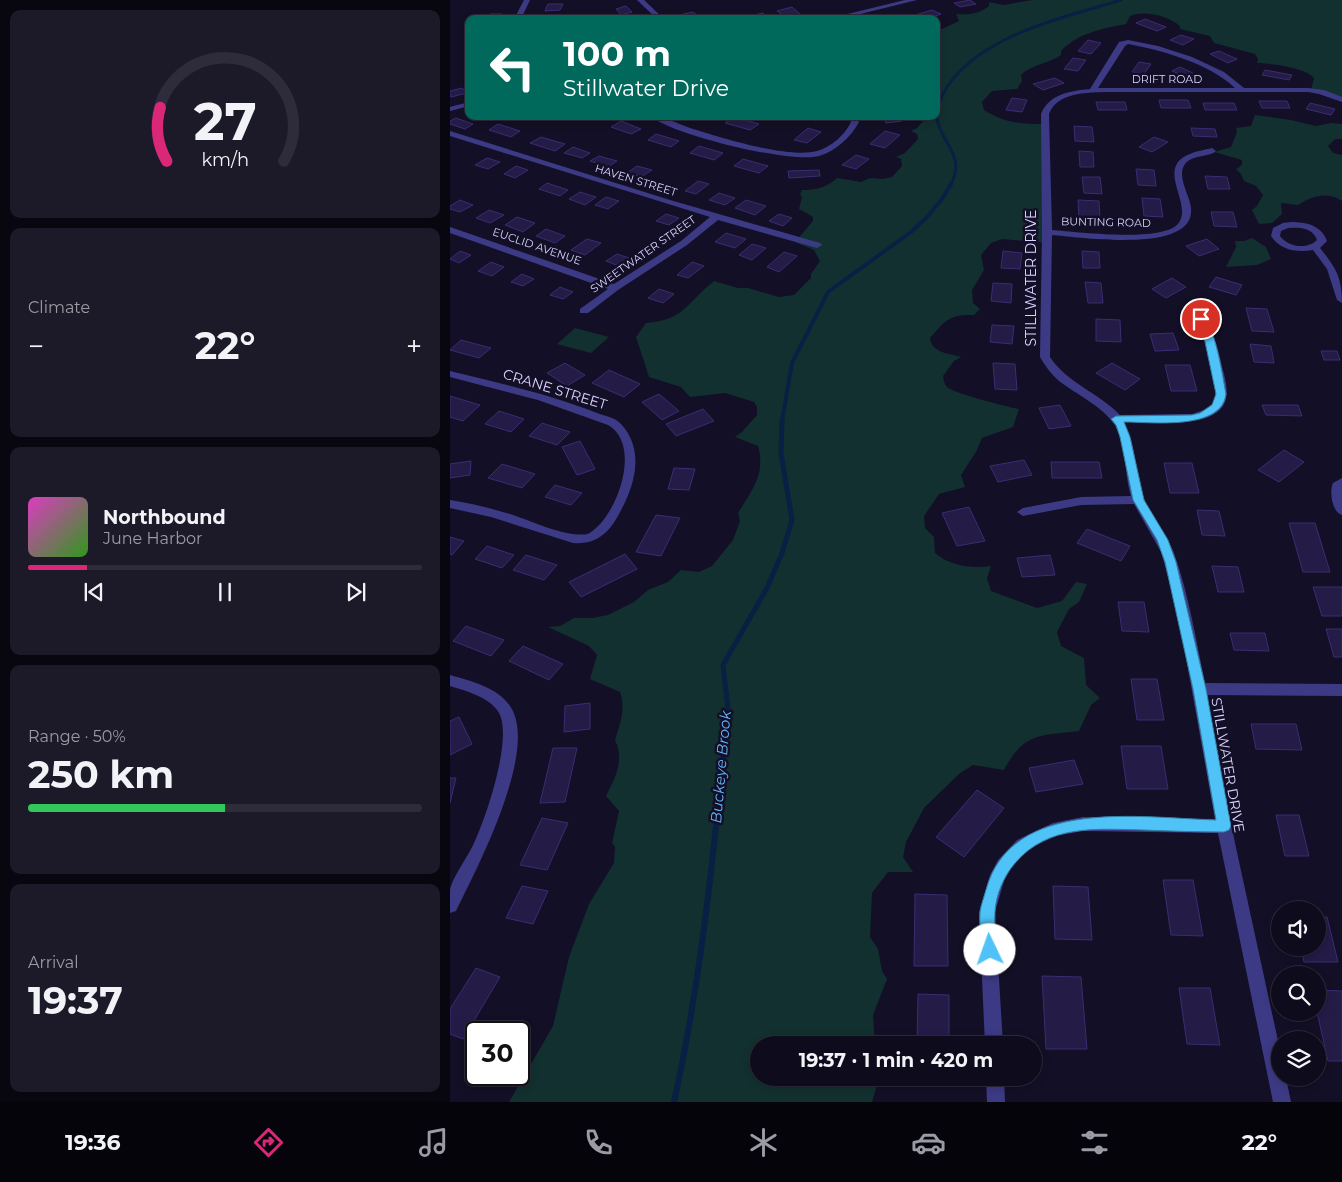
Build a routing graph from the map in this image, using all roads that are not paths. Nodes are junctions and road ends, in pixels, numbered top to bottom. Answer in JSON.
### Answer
{"nodes":[{"id":1,"x":526,"y":0,"type":"edge"},
{"id":2,"x":640,"y":0,"type":"edge"},
{"id":3,"x":914,"y":0,"type":"edge"},
{"id":4,"x":519,"y":15,"type":"edge"},
{"id":5,"x":656,"y":15,"type":"edge"},
{"id":6,"x":848,"y":15,"type":"edge"},
{"id":7,"x":1242,"y":90,"type":"junction"},
{"id":8,"x":1092,"y":91,"type":"junction"},
{"id":9,"x":1342,"y":100,"type":"edge"},
{"id":10,"x":465,"y":105,"type":"edge"},
{"id":11,"x":450,"y":109,"type":"edge"},
{"id":12,"x":664,"y":120,"type":"edge"},
{"id":13,"x":854,"y":120,"type":"edge"},
{"id":14,"x":450,"y":133,"type":"edge"},
{"id":15,"x":1212,"y":151,"type":"dead end"},
{"id":16,"x":717,"y":216,"type":"junction"},
{"id":17,"x":450,"y":230,"type":"edge"},
{"id":18,"x":1047,"y":232,"type":"junction"},
{"id":19,"x":817,"y":245,"type":"dead end"},
{"id":20,"x":1315,"y":247,"type":"dead end"},
{"id":21,"x":615,"y":288,"type":"junction"},
{"id":22,"x":1342,"y":300,"type":"edge"},
{"id":23,"x":1193,"y":310,"type":"dead end"},
{"id":24,"x":584,"y":312,"type":"dead end"},
{"id":25,"x":450,"y":374,"type":"edge"},
{"id":26,"x":1116,"y":419,"type":"junction"},
{"id":27,"x":1340,"y":484,"type":"edge"},
{"id":28,"x":1138,"y":500,"type":"junction"},
{"id":29,"x":450,"y":504,"type":"edge"},
{"id":30,"x":1342,"y":510,"type":"edge"},
{"id":31,"x":1023,"y":512,"type":"dead end"},
{"id":32,"x":450,"y":680,"type":"edge"},
{"id":33,"x":1199,"y":689,"type":"junction"},
{"id":34,"x":1342,"y":690,"type":"edge"},
{"id":35,"x":1224,"y":826,"type":"junction"},
{"id":36,"x":450,"y":906,"type":"edge"},
{"id":37,"x":994,"y":1036,"type":"edge"},
{"id":38,"x":995,"y":1086,"type":"edge"},
{"id":39,"x":996,"y":1102,"type":"edge"},
{"id":40,"x":1282,"y":1102,"type":"edge"}],
"edges":[{"from":1,"to":4,"type":"street"},
{"from":2,"to":5,"type":"street"},
{"from":3,"to":6,"type":"street"},
{"from":7,"to":8,"type":"street","name":"DRIFT ROAD"},
{"from":7,"to":8,"type":"street"},
{"from":7,"to":9,"type":"street","name":"DRIFT ROAD"},
{"from":8,"to":18,"type":"street","name":"STILLWATER DRIVE"},
{"from":10,"to":11,"type":"street"},
{"from":12,"to":13,"type":"street"},
{"from":14,"to":16,"type":"street","name":"HAVEN STREET"},
{"from":15,"to":18,"type":"street","name":"BUNTING ROAD"},
{"from":16,"to":19,"type":"street","name":"HAVEN STREET"},
{"from":16,"to":21,"type":"street","name":"SWEETWATER STREET"},
{"from":17,"to":21,"type":"street","name":"EUCLID AVENUE"},
{"from":18,"to":26,"type":"street","name":"STILLWATER DRIVE"},
{"from":20,"to":22,"type":"street"},
{"from":21,"to":24,"type":"street","name":"SWEETWATER STREET"},
{"from":23,"to":26,"type":"street"},
{"from":25,"to":29,"type":"street","name":"CRANE STREET"},
{"from":26,"to":28,"type":"street","name":"STILLWATER DRIVE"},
{"from":27,"to":30,"type":"street"},
{"from":28,"to":31,"type":"street"},
{"from":28,"to":33,"type":"street","name":"STILLWATER DRIVE"},
{"from":32,"to":36,"type":"street"},
{"from":33,"to":34,"type":"street"},
{"from":33,"to":35,"type":"street","name":"STILLWATER DRIVE"},
{"from":35,"to":37,"type":"street"},
{"from":35,"to":40,"type":"street","name":"STILLWATER DRIVE"},
{"from":38,"to":39,"type":"street"}]}
